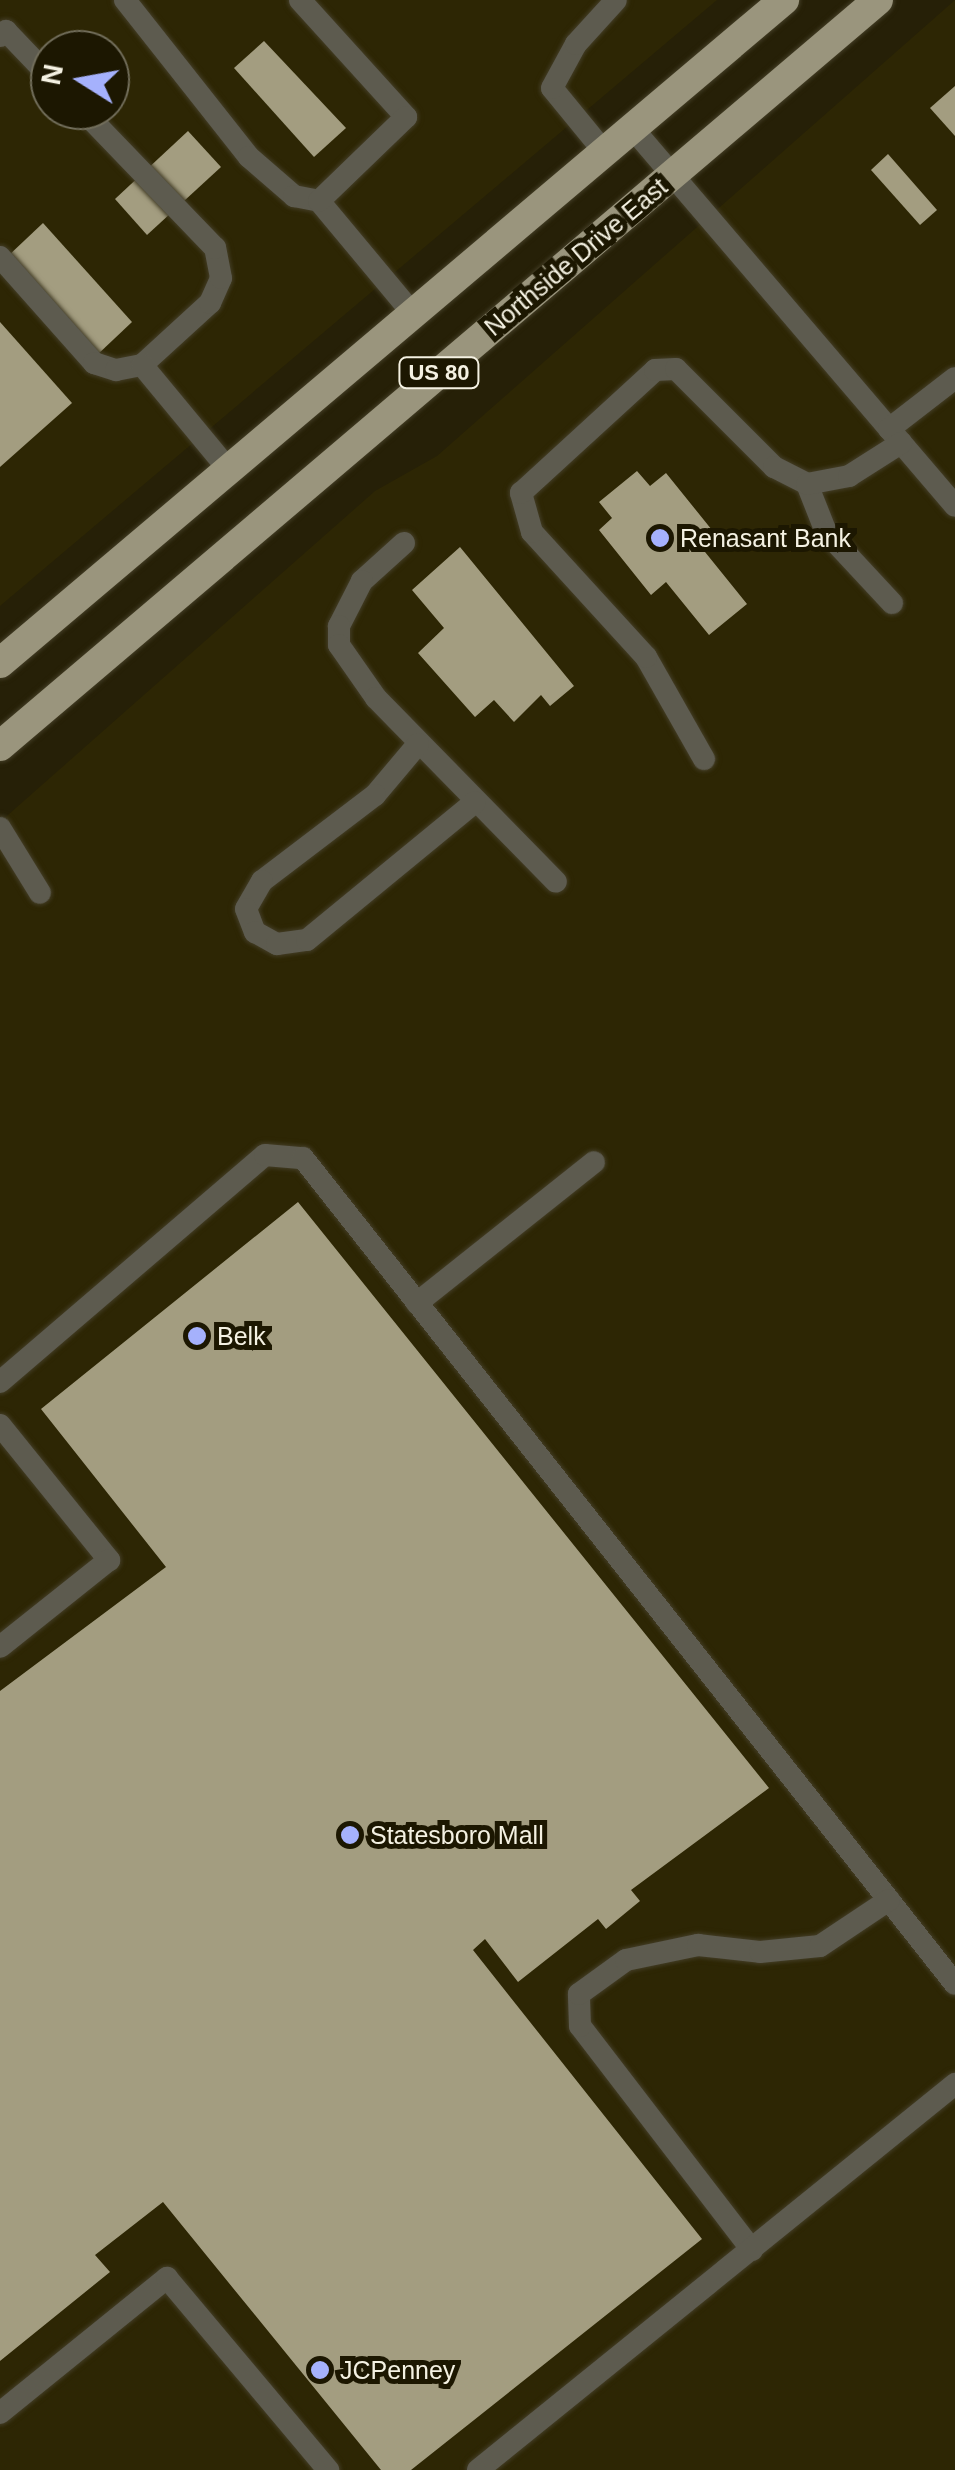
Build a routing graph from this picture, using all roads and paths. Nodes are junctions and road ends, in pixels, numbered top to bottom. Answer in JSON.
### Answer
{"nodes":[{"id":1,"x":125,"y":0,"type":"edge"},
{"id":2,"x":300,"y":0,"type":"edge"},
{"id":3,"x":616,"y":0,"type":"edge"},
{"id":4,"x":784,"y":0,"type":"edge"},
{"id":5,"x":878,"y":0,"type":"edge"},
{"id":6,"x":0,"y":36,"type":"edge"},
{"id":7,"x":30,"y":56,"type":"edge"},
{"id":8,"x":101,"y":130,"type":"edge"},
{"id":9,"x":634,"y":130,"type":"junction"},
{"id":10,"x":606,"y":154,"type":"junction"},
{"id":11,"x":672,"y":175,"type":"junction"},
{"id":12,"x":319,"y":201,"type":"junction"},
{"id":13,"x":0,"y":257,"type":"edge"},
{"id":14,"x":414,"y":314,"type":"junction"},
{"id":15,"x":142,"y":365,"type":"junction"},
{"id":16,"x":955,"y":378,"type":"edge"},
{"id":17,"x":895,"y":436,"type":"junction"},
{"id":18,"x":229,"y":470,"type":"junction"},
{"id":19,"x":807,"y":484,"type":"junction"},
{"id":20,"x":954,"y":503,"type":"edge"},
{"id":21,"x":404,"y":543,"type":"dead end"},
{"id":22,"x":892,"y":603,"type":"dead end"},
{"id":23,"x":0,"y":663,"type":"edge"},
{"id":24,"x":418,"y":744,"type":"junction"},
{"id":25,"x":0,"y":746,"type":"edge"},
{"id":26,"x":704,"y":759,"type":"dead end"},
{"id":27,"x":475,"y":802,"type":"junction"},
{"id":28,"x":0,"y":828,"type":"edge"},
{"id":29,"x":556,"y":882,"type":"dead end"},
{"id":30,"x":40,"y":892,"type":"dead end"},
{"id":31,"x":594,"y":1162,"type":"dead end"},
{"id":32,"x":417,"y":1303,"type":"junction"},
{"id":33,"x":0,"y":1382,"type":"edge"},
{"id":34,"x":0,"y":1424,"type":"edge"},
{"id":35,"x":0,"y":1646,"type":"edge"},
{"id":36,"x":888,"y":1900,"type":"junction"},
{"id":37,"x":955,"y":1984,"type":"edge"},
{"id":38,"x":955,"y":2084,"type":"edge"},
{"id":39,"x":752,"y":2250,"type":"junction"},
{"id":40,"x":0,"y":2413,"type":"edge"},
{"id":41,"x":328,"y":2470,"type":"edge"},
{"id":42,"x":478,"y":2470,"type":"edge"}],
"edges":[{"from":1,"to":12,"type":"lane"},
{"from":2,"to":12,"type":"lane"},
{"from":3,"to":10,"type":"lane"},
{"from":4,"to":9,"type":"main road","number":"US 80"},
{"from":5,"to":11,"type":"main road","name":"Northside Drive East","number":"US 80"},
{"from":6,"to":7,"type":"lane"},
{"from":8,"to":15,"type":"lane"},
{"from":9,"to":10,"type":"main road","number":"US 80"},
{"from":9,"to":11,"type":"lane"},
{"from":10,"to":14,"type":"main road","number":"US 80"},
{"from":11,"to":17,"type":"lane"},
{"from":11,"to":25,"type":"main road","name":"Northside Drive East","number":"US 80"},
{"from":12,"to":14,"type":"lane"},
{"from":13,"to":15,"type":"lane"},
{"from":14,"to":18,"type":"main road","number":"US 80"},
{"from":15,"to":18,"type":"lane"},
{"from":16,"to":17,"type":"lane"},
{"from":17,"to":19,"type":"lane"},
{"from":17,"to":20,"type":"lane"},
{"from":18,"to":23,"type":"main road","number":"US 80"},
{"from":19,"to":22,"type":"lane"},
{"from":19,"to":26,"type":"lane"},
{"from":21,"to":24,"type":"lane"},
{"from":24,"to":27,"type":"lane"},
{"from":24,"to":27,"type":"lane"},
{"from":27,"to":29,"type":"lane"},
{"from":28,"to":30,"type":"lane"},
{"from":31,"to":32,"type":"lane"},
{"from":32,"to":33,"type":"lane"},
{"from":32,"to":36,"type":"lane"},
{"from":34,"to":35,"type":"lane"},
{"from":36,"to":37,"type":"lane"},
{"from":36,"to":39,"type":"lane"},
{"from":38,"to":39,"type":"lane"},
{"from":39,"to":42,"type":"lane"},
{"from":40,"to":41,"type":"lane"}]}
